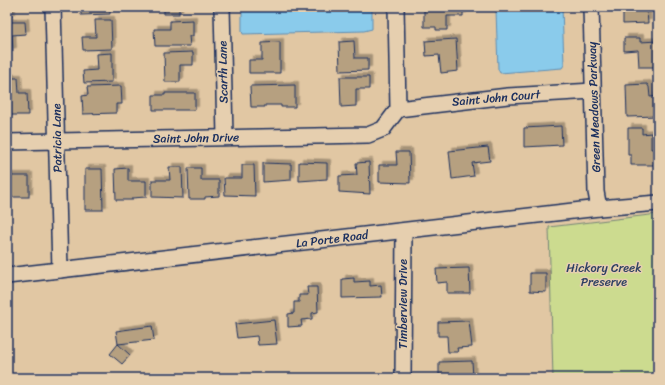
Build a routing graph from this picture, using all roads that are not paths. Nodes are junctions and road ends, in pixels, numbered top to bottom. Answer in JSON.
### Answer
{"nodes":[{"id":1,"x":54,"y":7,"type":"edge"},
{"id":2,"x":222,"y":7,"type":"edge"},
{"id":3,"x":396,"y":7,"type":"edge"},
{"id":4,"x":591,"y":7,"type":"edge"},
{"id":5,"x":593,"y":91,"type":"junction"},
{"id":6,"x":398,"y":108,"type":"junction"},
{"id":7,"x":225,"y":137,"type":"junction"},
{"id":8,"x":57,"y":141,"type":"junction"},
{"id":9,"x":7,"y":142,"type":"edge"},
{"id":10,"x":658,"y":203,"type":"edge"},
{"id":11,"x":599,"y":208,"type":"junction"},
{"id":12,"x":404,"y":231,"type":"junction"},
{"id":13,"x":60,"y":270,"type":"junction"},
{"id":14,"x":7,"y":276,"type":"edge"},
{"id":15,"x":404,"y":378,"type":"edge"}],
"edges":[{"from":1,"to":8,"type":"street","name":"Patricia Lane"},
{"from":2,"to":7,"type":"street","name":"Scarth Lane"},
{"from":3,"to":6,"type":"street"},
{"from":4,"to":5,"type":"street","name":"Green Meadows Parkway"},
{"from":5,"to":6,"type":"street","name":"Saint John Court"},
{"from":5,"to":11,"type":"street","name":"Green Meadows Parkway"},
{"from":6,"to":7,"type":"street","name":"Saint John Drive"},
{"from":7,"to":8,"type":"street","name":"Saint John Drive"},
{"from":8,"to":9,"type":"street","name":"Saint John Drive"},
{"from":8,"to":13,"type":"street","name":"Patricia Lane"},
{"from":10,"to":11,"type":"street","name":"La Porte Road"},
{"from":11,"to":12,"type":"street","name":"La Porte Road"},
{"from":12,"to":13,"type":"street","name":"La Porte Road"},
{"from":12,"to":15,"type":"street","name":"Timberview Drive"},
{"from":13,"to":14,"type":"street","name":"La Porte Road"}]}
